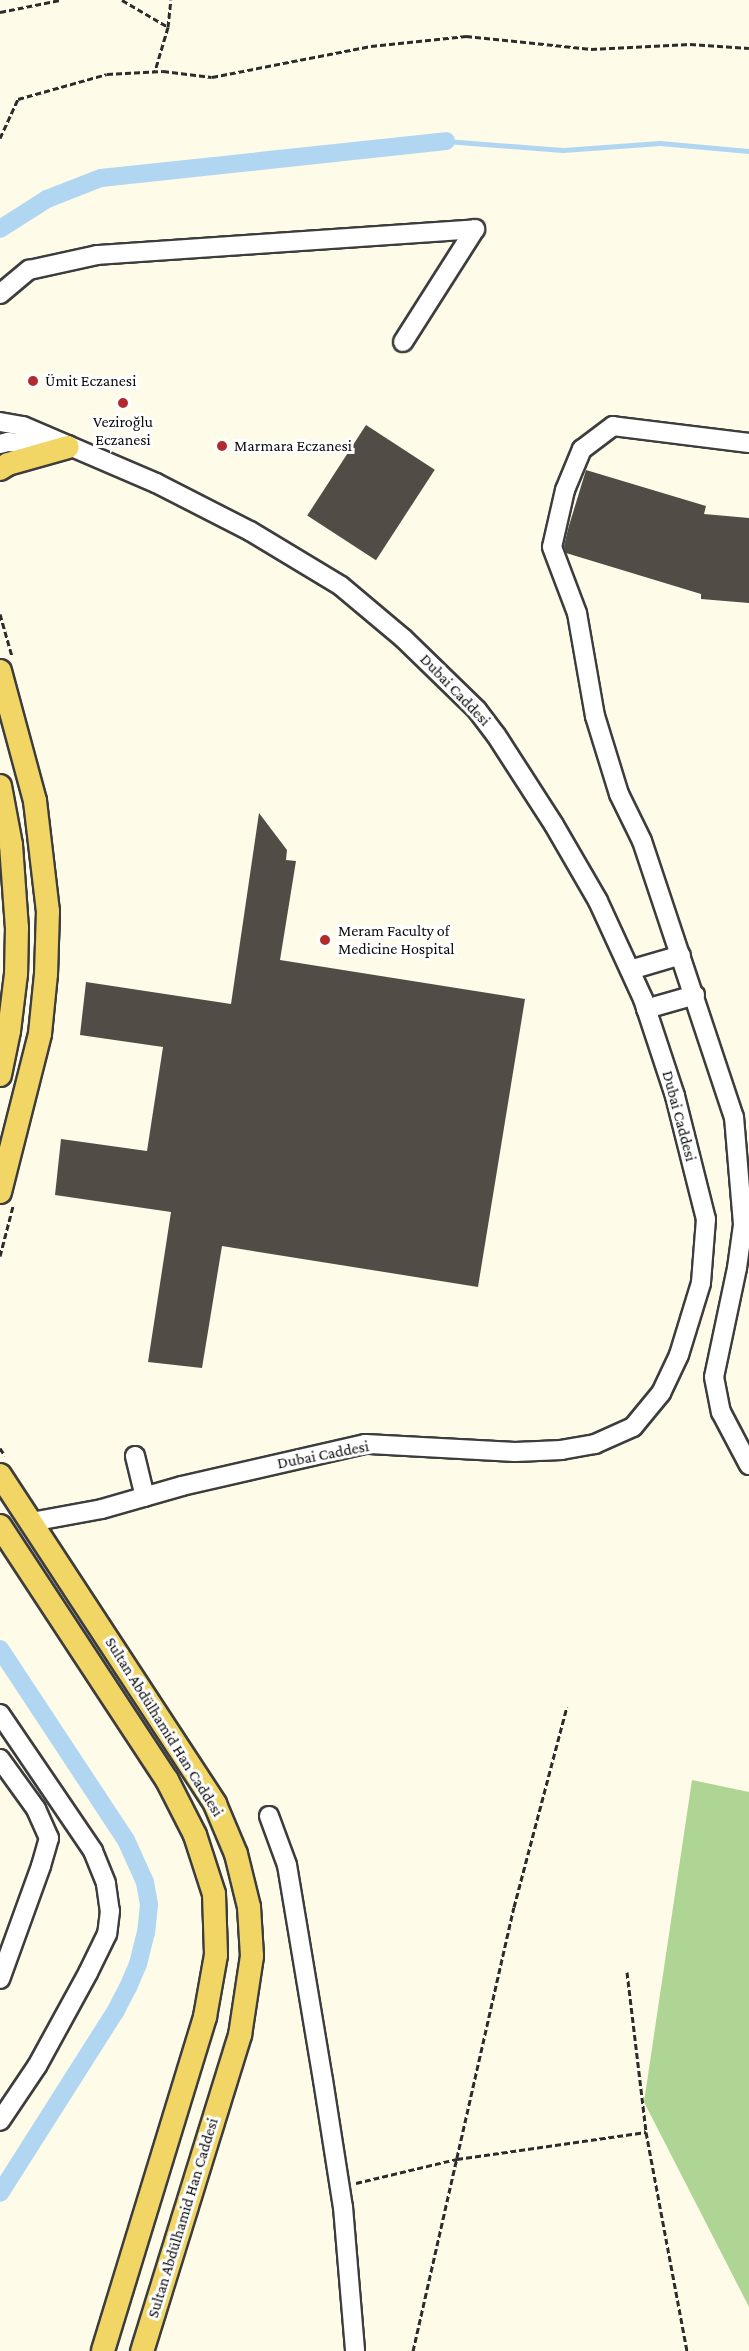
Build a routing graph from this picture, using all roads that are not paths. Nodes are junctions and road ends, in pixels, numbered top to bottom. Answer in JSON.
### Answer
{"nodes":[{"id":1,"x":0,"y":294,"type":"edge"},
{"id":2,"x":403,"y":342,"type":"dead end"},
{"id":3,"x":0,"y":422,"type":"edge"},
{"id":4,"x":749,"y":443,"type":"edge"},
{"id":5,"x":0,"y":444,"type":"edge"},
{"id":6,"x":68,"y":447,"type":"junction"},
{"id":7,"x":0,"y":469,"type":"edge"},
{"id":8,"x":0,"y":670,"type":"edge"},
{"id":9,"x":0,"y":786,"type":"edge"},
{"id":10,"x":681,"y":955,"type":"junction"},
{"id":11,"x":630,"y":970,"type":"junction"},
{"id":12,"x":695,"y":995,"type":"junction"},
{"id":13,"x":646,"y":1009,"type":"junction"},
{"id":14,"x":0,"y":1075,"type":"edge"},
{"id":15,"x":0,"y":1192,"type":"edge"},
{"id":16,"x":135,"y":1456,"type":"dead end"},
{"id":17,"x":749,"y":1465,"type":"edge"},
{"id":18,"x":3,"y":1467,"type":"edge"},
{"id":19,"x":145,"y":1497,"type":"junction"},
{"id":20,"x":32,"y":1522,"type":"junction"},
{"id":21,"x":0,"y":1526,"type":"edge"},
{"id":22,"x":0,"y":1714,"type":"edge"},
{"id":23,"x":0,"y":1759,"type":"edge"},
{"id":24,"x":269,"y":1816,"type":"dead end"},
{"id":25,"x":0,"y":1979,"type":"edge"},
{"id":26,"x":0,"y":2121,"type":"edge"},
{"id":27,"x":103,"y":2351,"type":"edge"},
{"id":28,"x":142,"y":2351,"type":"edge"},
{"id":29,"x":355,"y":2351,"type":"edge"}],
"edges":[{"from":1,"to":2,"type":"street"},
{"from":3,"to":6,"type":"street","name":"Dubai Caddesi"},
{"from":4,"to":10,"type":"street"},
{"from":5,"to":6,"type":"street","name":"Dubai Caddesi"},
{"from":6,"to":7,"type":"main road"},
{"from":6,"to":11,"type":"street","name":"Dubai Caddesi"},
{"from":8,"to":15,"type":"main road"},
{"from":9,"to":14,"type":"main road"},
{"from":10,"to":11,"type":"street"},
{"from":10,"to":12,"type":"street"},
{"from":11,"to":13,"type":"street","name":"Dubai Caddesi"},
{"from":12,"to":13,"type":"street"},
{"from":12,"to":17,"type":"street"},
{"from":13,"to":19,"type":"street","name":"Dubai Caddesi"},
{"from":16,"to":19,"type":"street"},
{"from":18,"to":20,"type":"main road","name":"Sultan Abdülhamid Han Caddesi"},
{"from":19,"to":20,"type":"street","name":"Dubai Caddesi"},
{"from":20,"to":28,"type":"main road","name":"Sultan Abdülhamid Han Caddesi"},
{"from":21,"to":27,"type":"main road","name":"Sultan Abdülhamid Han Caddesi"},
{"from":22,"to":26,"type":"street"},
{"from":23,"to":25,"type":"street"},
{"from":24,"to":29,"type":"street"}]}
